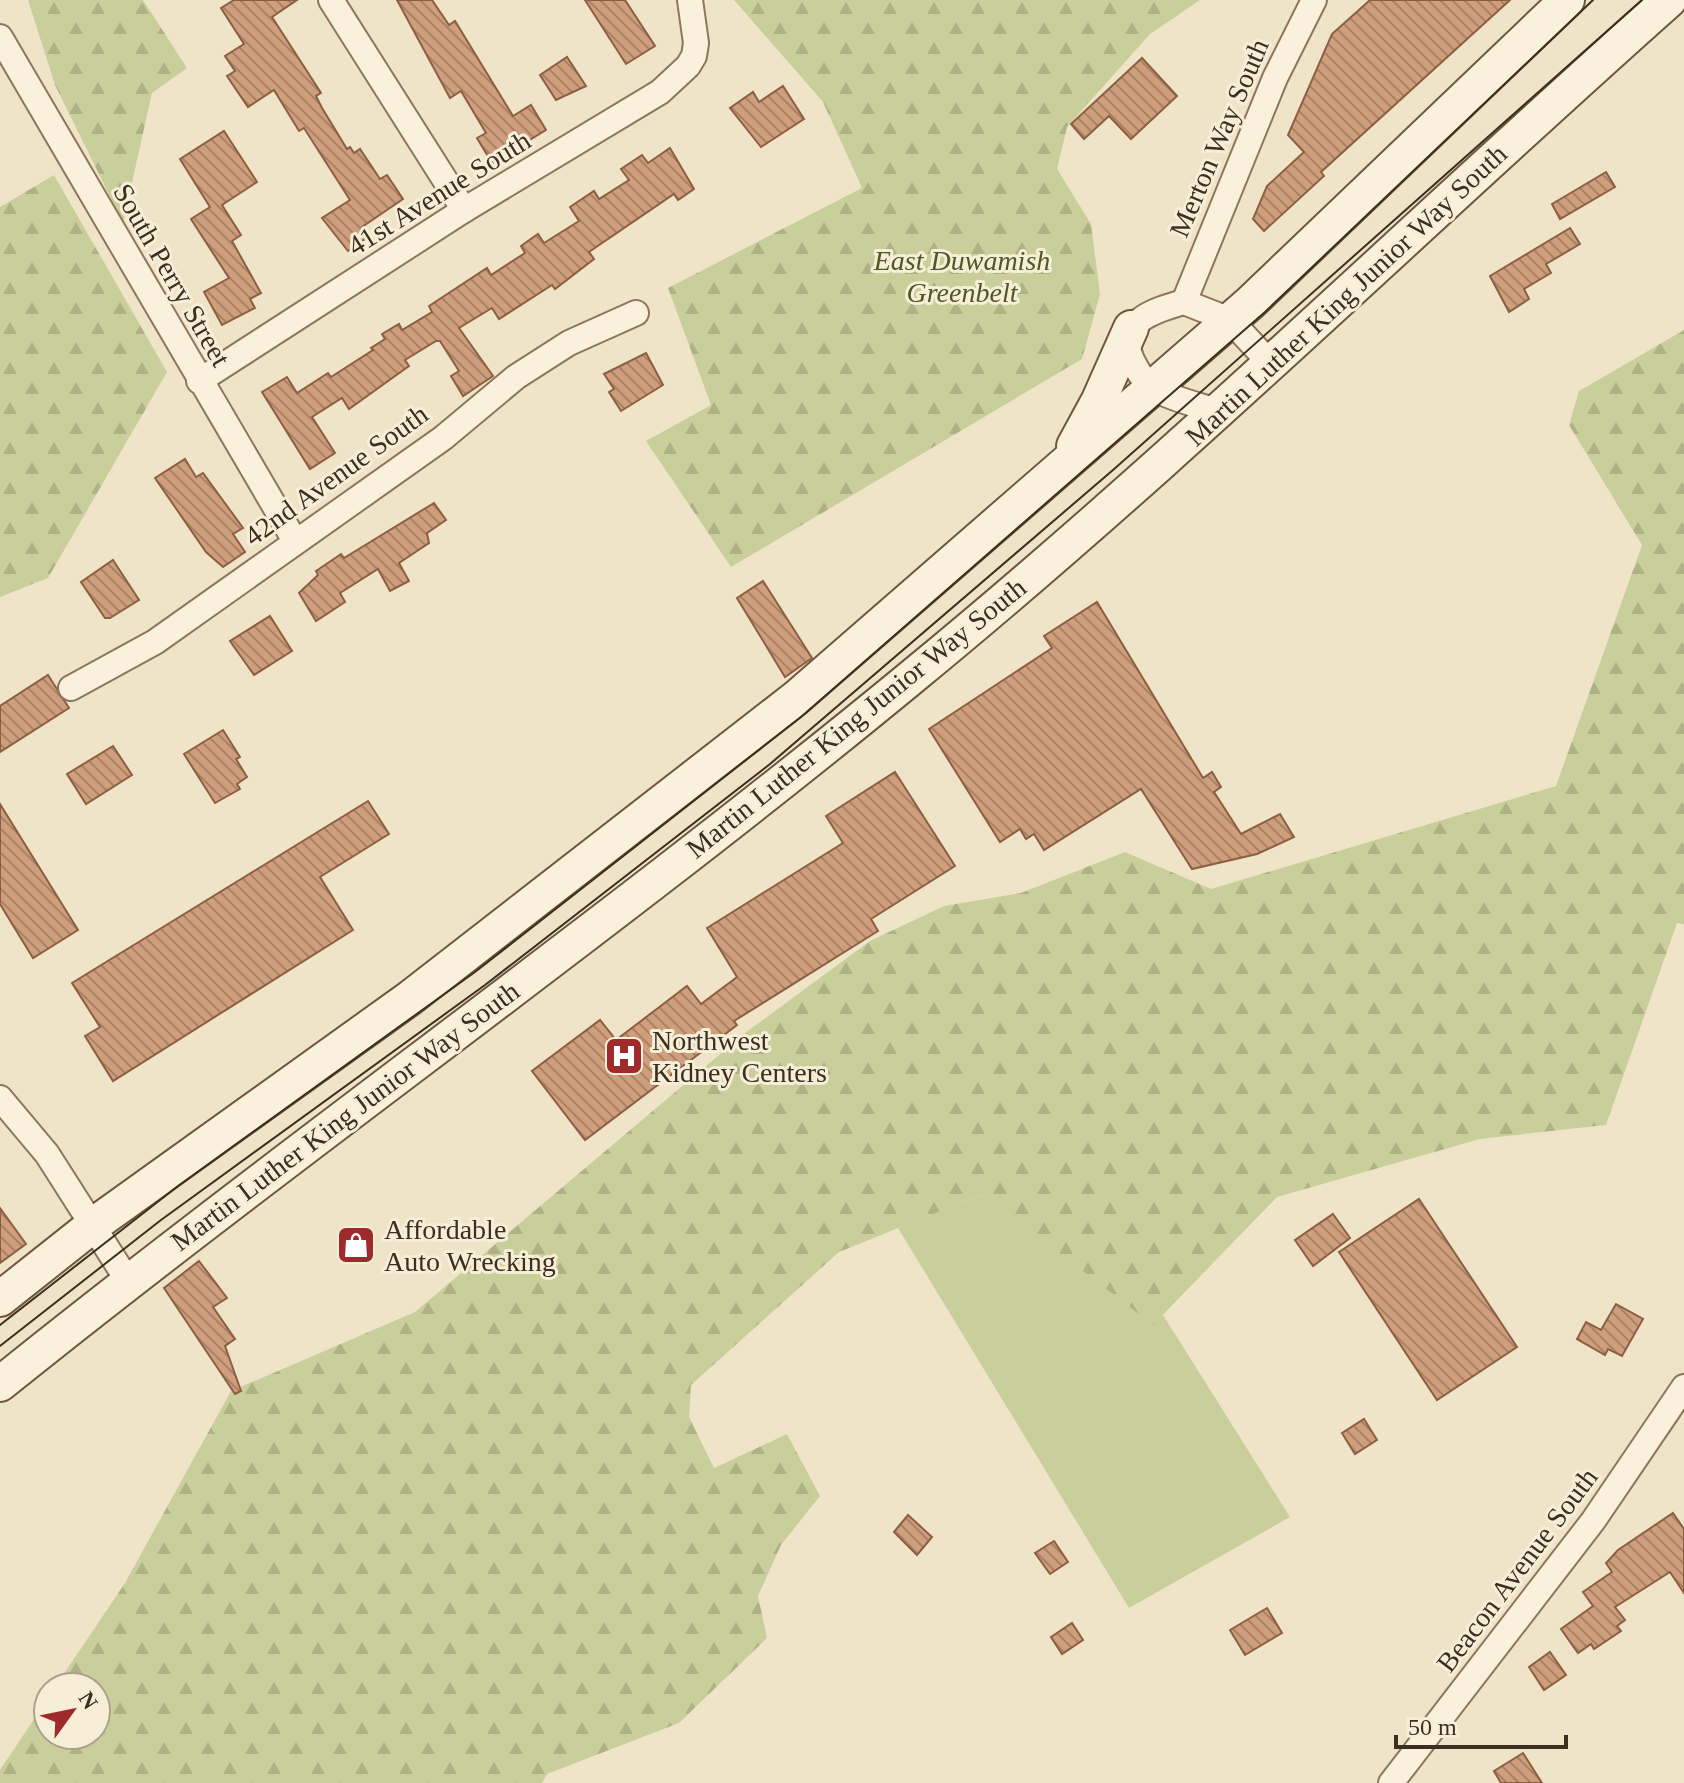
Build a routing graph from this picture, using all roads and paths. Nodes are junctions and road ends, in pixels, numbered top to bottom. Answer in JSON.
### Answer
{"nodes":[{"id":1,"x":331,"y":0,"type":"edge"},
{"id":2,"x":690,"y":0,"type":"edge"},
{"id":3,"x":1314,"y":0,"type":"edge"},
{"id":4,"x":1567,"y":0,"type":"edge"},
{"id":5,"x":1669,"y":0,"type":"edge"},
{"id":6,"x":0,"y":37,"type":"edge"},
{"id":7,"x":464,"y":210,"type":"junction"},
{"id":8,"x":1184,"y":302,"type":"junction"},
{"id":9,"x":636,"y":313,"type":"dead end"},
{"id":10,"x":1230,"y":320,"type":"junction"},
{"id":11,"x":1131,"y":328,"type":"junction"},
{"id":12,"x":1272,"y":365,"type":"junction"},
{"id":13,"x":199,"y":381,"type":"junction"},
{"id":14,"x":1153,"y":389,"type":"junction"},
{"id":15,"x":1220,"y":412,"type":"junction"},
{"id":16,"x":1061,"y":468,"type":"junction"},
{"id":17,"x":295,"y":541,"type":"junction"},
{"id":18,"x":71,"y":688,"type":"dead end"},
{"id":19,"x":0,"y":1098,"type":"edge"},
{"id":20,"x":92,"y":1226,"type":"junction"},
{"id":21,"x":128,"y":1281,"type":"junction"},
{"id":22,"x":0,"y":1299,"type":"edge"},
{"id":23,"x":0,"y":1384,"type":"edge"},
{"id":24,"x":1684,"y":1387,"type":"edge"},
{"id":25,"x":1391,"y":1783,"type":"edge"}],
"edges":[{"from":1,"to":7,"type":"street"},
{"from":2,"to":7,"type":"street","name":"41st Avenue South"},
{"from":3,"to":8,"type":"street","name":"Merton Way South"},
{"from":4,"to":10,"type":"main road","name":"Martin Luther King Junior Way South"},
{"from":5,"to":12,"type":"main road","name":"Martin Luther King Junior Way South"},
{"from":6,"to":13,"type":"street","name":"South Perry Street"},
{"from":7,"to":13,"type":"street","name":"41st Avenue South"},
{"from":8,"to":10,"type":"street"},
{"from":8,"to":11,"type":"street"},
{"from":9,"to":17,"type":"street","name":"42nd Avenue South"},
{"from":10,"to":12,"type":"street"},
{"from":10,"to":14,"type":"main road","name":"Martin Luther King Junior Way South"},
{"from":11,"to":14,"type":"street"},
{"from":11,"to":16,"type":"main road"},
{"from":12,"to":15,"type":"main road","name":"Martin Luther King Junior Way South"},
{"from":13,"to":17,"type":"street","name":"South Perry Street"},
{"from":14,"to":15,"type":"street"},
{"from":14,"to":16,"type":"main road","name":"Martin Luther King Junior Way South"},
{"from":15,"to":21,"type":"main road","name":"Martin Luther King Junior Way South"},
{"from":16,"to":20,"type":"main road","name":"Martin Luther King Junior Way South"},
{"from":17,"to":18,"type":"street","name":"42nd Avenue South"},
{"from":19,"to":20,"type":"street"},
{"from":20,"to":21,"type":"street"},
{"from":20,"to":22,"type":"main road","name":"Martin Luther King Junior Way South"},
{"from":21,"to":23,"type":"main road","name":"Martin Luther King Junior Way South"},
{"from":24,"to":25,"type":"street","name":"Beacon Avenue South"}]}
